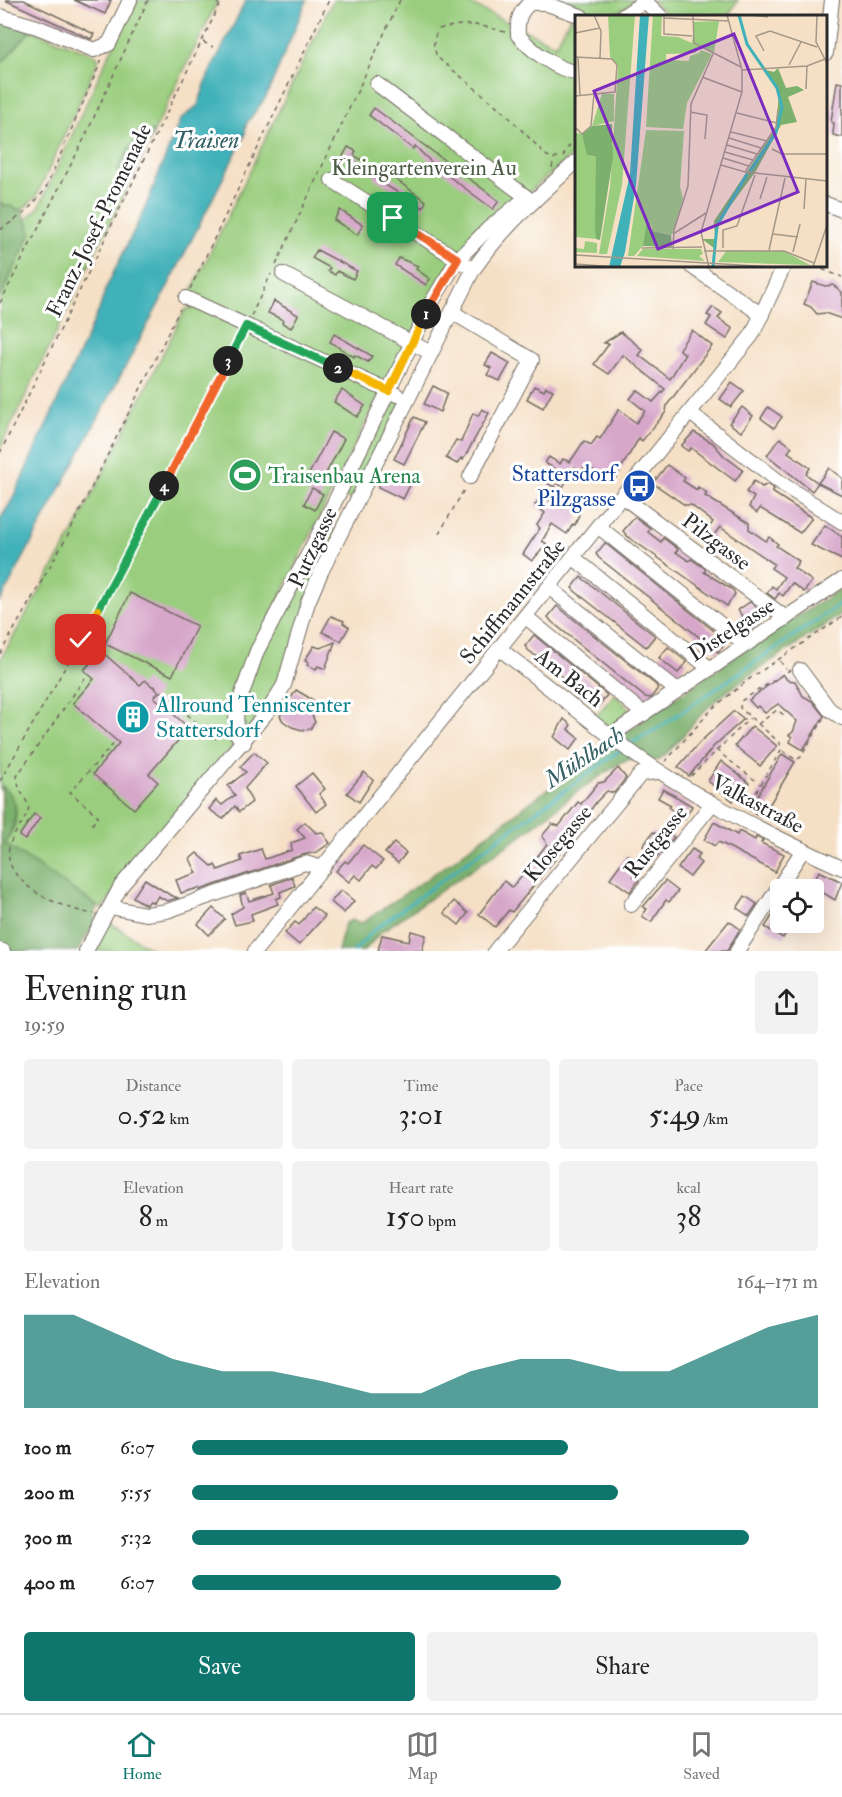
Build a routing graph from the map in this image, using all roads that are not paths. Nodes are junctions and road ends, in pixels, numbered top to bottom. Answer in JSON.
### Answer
{"nodes":[{"id":1,"x":130,"y":0,"type":"edge"},
{"id":2,"x":832,"y":0,"type":"edge"},
{"id":3,"x":645,"y":1,"type":"edge"},
{"id":4,"x":578,"y":15,"type":"edge"},
{"id":5,"x":624,"y":15,"type":"edge"},
{"id":6,"x":659,"y":15,"type":"edge"},
{"id":7,"x":0,"y":16,"type":"edge"},
{"id":8,"x":827,"y":37,"type":"edge"},
{"id":9,"x":575,"y":72,"type":"edge"},
{"id":10,"x":377,"y":84,"type":"dead end"},
{"id":11,"x":575,"y":163,"type":"edge"},
{"id":12,"x":332,"y":180,"type":"dead end"},
{"id":13,"x":530,"y":199,"type":"junction"},
{"id":14,"x":827,"y":205,"type":"edge"},
{"id":15,"x":842,"y":210,"type":"edge"},
{"id":16,"x":458,"y":259,"type":"junction"},
{"id":17,"x":692,"y":267,"type":"edge"},
{"id":18,"x":784,"y":267,"type":"edge"},
{"id":19,"x":473,"y":270,"type":"junction"},
{"id":20,"x":283,"y":274,"type":"dead end"},
{"id":21,"x":186,"y":298,"type":"road end"},
{"id":22,"x":452,"y":312,"type":"junction"},
{"id":23,"x":762,"y":315,"type":"junction"},
{"id":24,"x":412,"y":344,"type":"junction"},
{"id":25,"x":431,"y":353,"type":"junction"},
{"id":26,"x":389,"y":391,"type":"junction"},
{"id":27,"x":407,"y":400,"type":"junction"},
{"id":28,"x":690,"y":413,"type":"junction"},
{"id":29,"x":471,"y":477,"type":"road end"},
{"id":30,"x":333,"y":495,"type":"junction"},
{"id":31,"x":623,"y":497,"type":"junction"},
{"id":32,"x":354,"y":506,"type":"junction"},
{"id":33,"x":842,"y":522,"type":"edge"},
{"id":34,"x":598,"y":527,"type":"junction"},
{"id":35,"x":574,"y":558,"type":"junction"},
{"id":36,"x":842,"y":580,"type":"edge"},
{"id":37,"x":550,"y":588,"type":"junction"},
{"id":38,"x":526,"y":617,"type":"junction"},
{"id":39,"x":786,"y":618,"type":"junction"},
{"id":40,"x":745,"y":644,"type":"junction"},
{"id":41,"x":500,"y":649,"type":"junction"},
{"id":42,"x":709,"y":668,"type":"junction"},
{"id":43,"x":793,"y":670,"type":"road end"},
{"id":44,"x":676,"y":690,"type":"junction"},
{"id":45,"x":644,"y":714,"type":"junction"},
{"id":46,"x":842,"y":718,"type":"edge"},
{"id":47,"x":614,"y":739,"type":"junction"},
{"id":48,"x":244,"y":743,"type":"junction"},
{"id":49,"x":657,"y":772,"type":"junction"},
{"id":50,"x":712,"y":804,"type":"junction"},
{"id":51,"x":803,"y":850,"type":"junction"},
{"id":52,"x":322,"y":868,"type":"junction"},
{"id":53,"x":842,"y":868,"type":"edge"},
{"id":54,"x":631,"y":905,"type":"dead end"},
{"id":55,"x":108,"y":910,"type":"junction"},
{"id":56,"x":86,"y":951,"type":"edge"},
{"id":57,"x":255,"y":951,"type":"edge"},
{"id":58,"x":495,"y":951,"type":"edge"},
{"id":59,"x":736,"y":951,"type":"edge"}],
"edges":[{"from":1,"to":7,"type":"street"},
{"from":2,"to":8,"type":"street"},
{"from":3,"to":5,"type":"street"},
{"from":3,"to":6,"type":"street"},
{"from":4,"to":9,"type":"street"},
{"from":10,"to":13,"type":"street"},
{"from":11,"to":13,"type":"street","name":"Putzgasse"},
{"from":12,"to":16,"type":"street"},
{"from":13,"to":16,"type":"street"},
{"from":13,"to":19,"type":"street","name":"Putzgasse"},
{"from":14,"to":15,"type":"street"},
{"from":16,"to":19,"type":"street"},
{"from":16,"to":24,"type":"street"},
{"from":17,"to":23,"type":"street"},
{"from":18,"to":23,"type":"street","name":"Schiffmannstraße"},
{"from":19,"to":22,"type":"street","name":"Putzgasse"},
{"from":20,"to":24,"type":"street"},
{"from":21,"to":26,"type":"street"},
{"from":22,"to":25,"type":"street","name":"Putzgasse"},
{"from":22,"to":29,"type":"street"},
{"from":23,"to":28,"type":"street","name":"Schiffmannstraße"},
{"from":24,"to":25,"type":"street"},
{"from":24,"to":26,"type":"street"},
{"from":25,"to":27,"type":"street","name":"Putzgasse"},
{"from":26,"to":27,"type":"street"},
{"from":26,"to":30,"type":"street"},
{"from":27,"to":32,"type":"street","name":"Putzgasse"},
{"from":28,"to":31,"type":"street","name":"Schiffmannstraße"},
{"from":28,"to":33,"type":"street"},
{"from":30,"to":32,"type":"street"},
{"from":30,"to":48,"type":"street"},
{"from":31,"to":34,"type":"street","name":"Schiffmannstraße"},
{"from":31,"to":39,"type":"street","name":"Pilzgasse"},
{"from":32,"to":48,"type":"street","name":"Putzgasse"},
{"from":34,"to":35,"type":"street","name":"Schiffmannstraße"},
{"from":34,"to":40,"type":"street"},
{"from":35,"to":37,"type":"street","name":"Schiffmannstraße"},
{"from":35,"to":42,"type":"street"},
{"from":36,"to":39,"type":"street","name":"Distelgasse"},
{"from":37,"to":38,"type":"street","name":"Schiffmannstraße"},
{"from":37,"to":44,"type":"street"},
{"from":38,"to":41,"type":"street","name":"Schiffmannstraße"},
{"from":38,"to":45,"type":"street"},
{"from":39,"to":40,"type":"street","name":"Distelgasse"},
{"from":40,"to":42,"type":"street","name":"Distelgasse"},
{"from":41,"to":47,"type":"street","name":"Am Bach"},
{"from":41,"to":52,"type":"street","name":"Schiffmannstraße"},
{"from":42,"to":44,"type":"street","name":"Distelgasse"},
{"from":43,"to":46,"type":"street"},
{"from":44,"to":45,"type":"street","name":"Distelgasse"},
{"from":45,"to":47,"type":"street","name":"Am Bach"},
{"from":47,"to":49,"type":"street","name":"Valkastraße"},
{"from":48,"to":55,"type":"street","name":"Putzgasse"},
{"from":49,"to":50,"type":"street","name":"Valkastraße"},
{"from":49,"to":58,"type":"street","name":"Klosegasse"},
{"from":50,"to":51,"type":"street","name":"Valkastraße"},
{"from":50,"to":54,"type":"street","name":"Rustgasse"},
{"from":51,"to":53,"type":"street","name":"Valkastraße"},
{"from":51,"to":59,"type":"street"},
{"from":52,"to":55,"type":"street"},
{"from":52,"to":57,"type":"street","name":"Schiffmannstraße"},
{"from":55,"to":56,"type":"street","name":"Putzgasse"}]}
